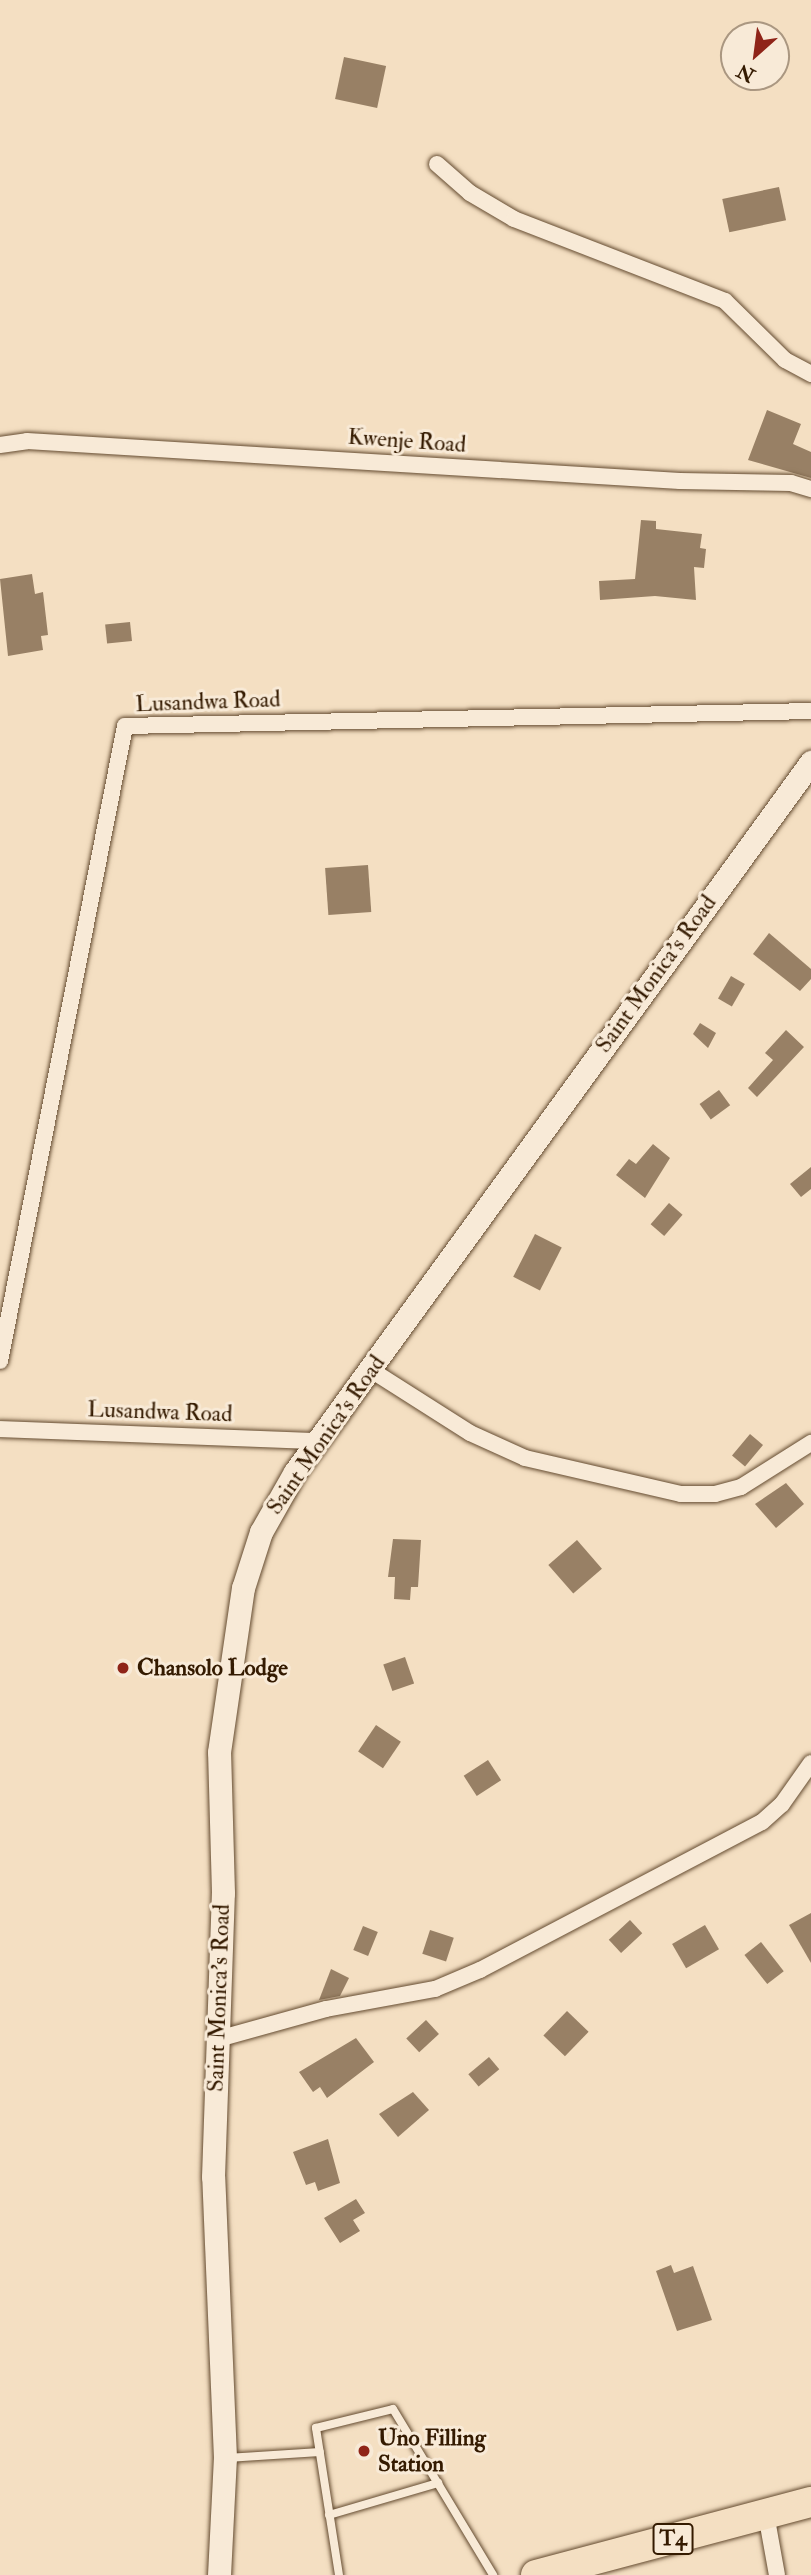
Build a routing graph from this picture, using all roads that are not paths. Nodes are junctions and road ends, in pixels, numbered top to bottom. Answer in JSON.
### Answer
{"nodes":[{"id":1,"x":437,"y":164,"type":"dead end"},
{"id":2,"x":811,"y":374,"type":"edge"},
{"id":3,"x":0,"y":445,"type":"edge"},
{"id":4,"x":811,"y":489,"type":"edge"},
{"id":5,"x":811,"y":711,"type":"edge"},
{"id":6,"x":811,"y":762,"type":"edge"},
{"id":7,"x":0,"y":1361,"type":"edge"},
{"id":8,"x":371,"y":1370,"type":"junction"},
{"id":9,"x":0,"y":1430,"type":"edge"},
{"id":10,"x":318,"y":1441,"type":"junction"},
{"id":11,"x":811,"y":1443,"type":"edge"},
{"id":12,"x":811,"y":1763,"type":"edge"},
{"id":13,"x":218,"y":2039,"type":"junction"},
{"id":14,"x":320,"y":2452,"type":"junction"},
{"id":15,"x":225,"y":2458,"type":"junction"},
{"id":16,"x":438,"y":2483,"type":"junction"},
{"id":17,"x":811,"y":2502,"type":"edge"},
{"id":18,"x":766,"y":2514,"type":"junction"},
{"id":19,"x":329,"y":2515,"type":"junction"},
{"id":20,"x":219,"y":2575,"type":"edge"},
{"id":21,"x":339,"y":2575,"type":"edge"},
{"id":22,"x":493,"y":2575,"type":"edge"},
{"id":23,"x":536,"y":2575,"type":"edge"},
{"id":24,"x":777,"y":2575,"type":"edge"}],
"edges":[{"from":1,"to":2,"type":"street"},
{"from":3,"to":4,"type":"street","name":"Kwenje Road"},
{"from":5,"to":7,"type":"street","name":"Lusandwa Road"},
{"from":6,"to":8,"type":"street","name":"Saint Monica's Road"},
{"from":8,"to":10,"type":"street","name":"Saint Monica's Road"},
{"from":8,"to":11,"type":"street"},
{"from":9,"to":10,"type":"street","name":"Lusandwa Road"},
{"from":10,"to":13,"type":"street","name":"Saint Monica's Road"},
{"from":12,"to":13,"type":"street"},
{"from":13,"to":15,"type":"street","name":"Saint Monica's Road"},
{"from":14,"to":15,"type":"lane"},
{"from":14,"to":16,"type":"lane"},
{"from":14,"to":19,"type":"lane"},
{"from":15,"to":20,"type":"street","name":"Saint Monica's Road"},
{"from":16,"to":19,"type":"lane"},
{"from":16,"to":22,"type":"lane"},
{"from":17,"to":18,"type":"highway","number":"T4"},
{"from":18,"to":23,"type":"highway","number":"T4"},
{"from":18,"to":24,"type":"street"},
{"from":19,"to":21,"type":"lane"}]}
